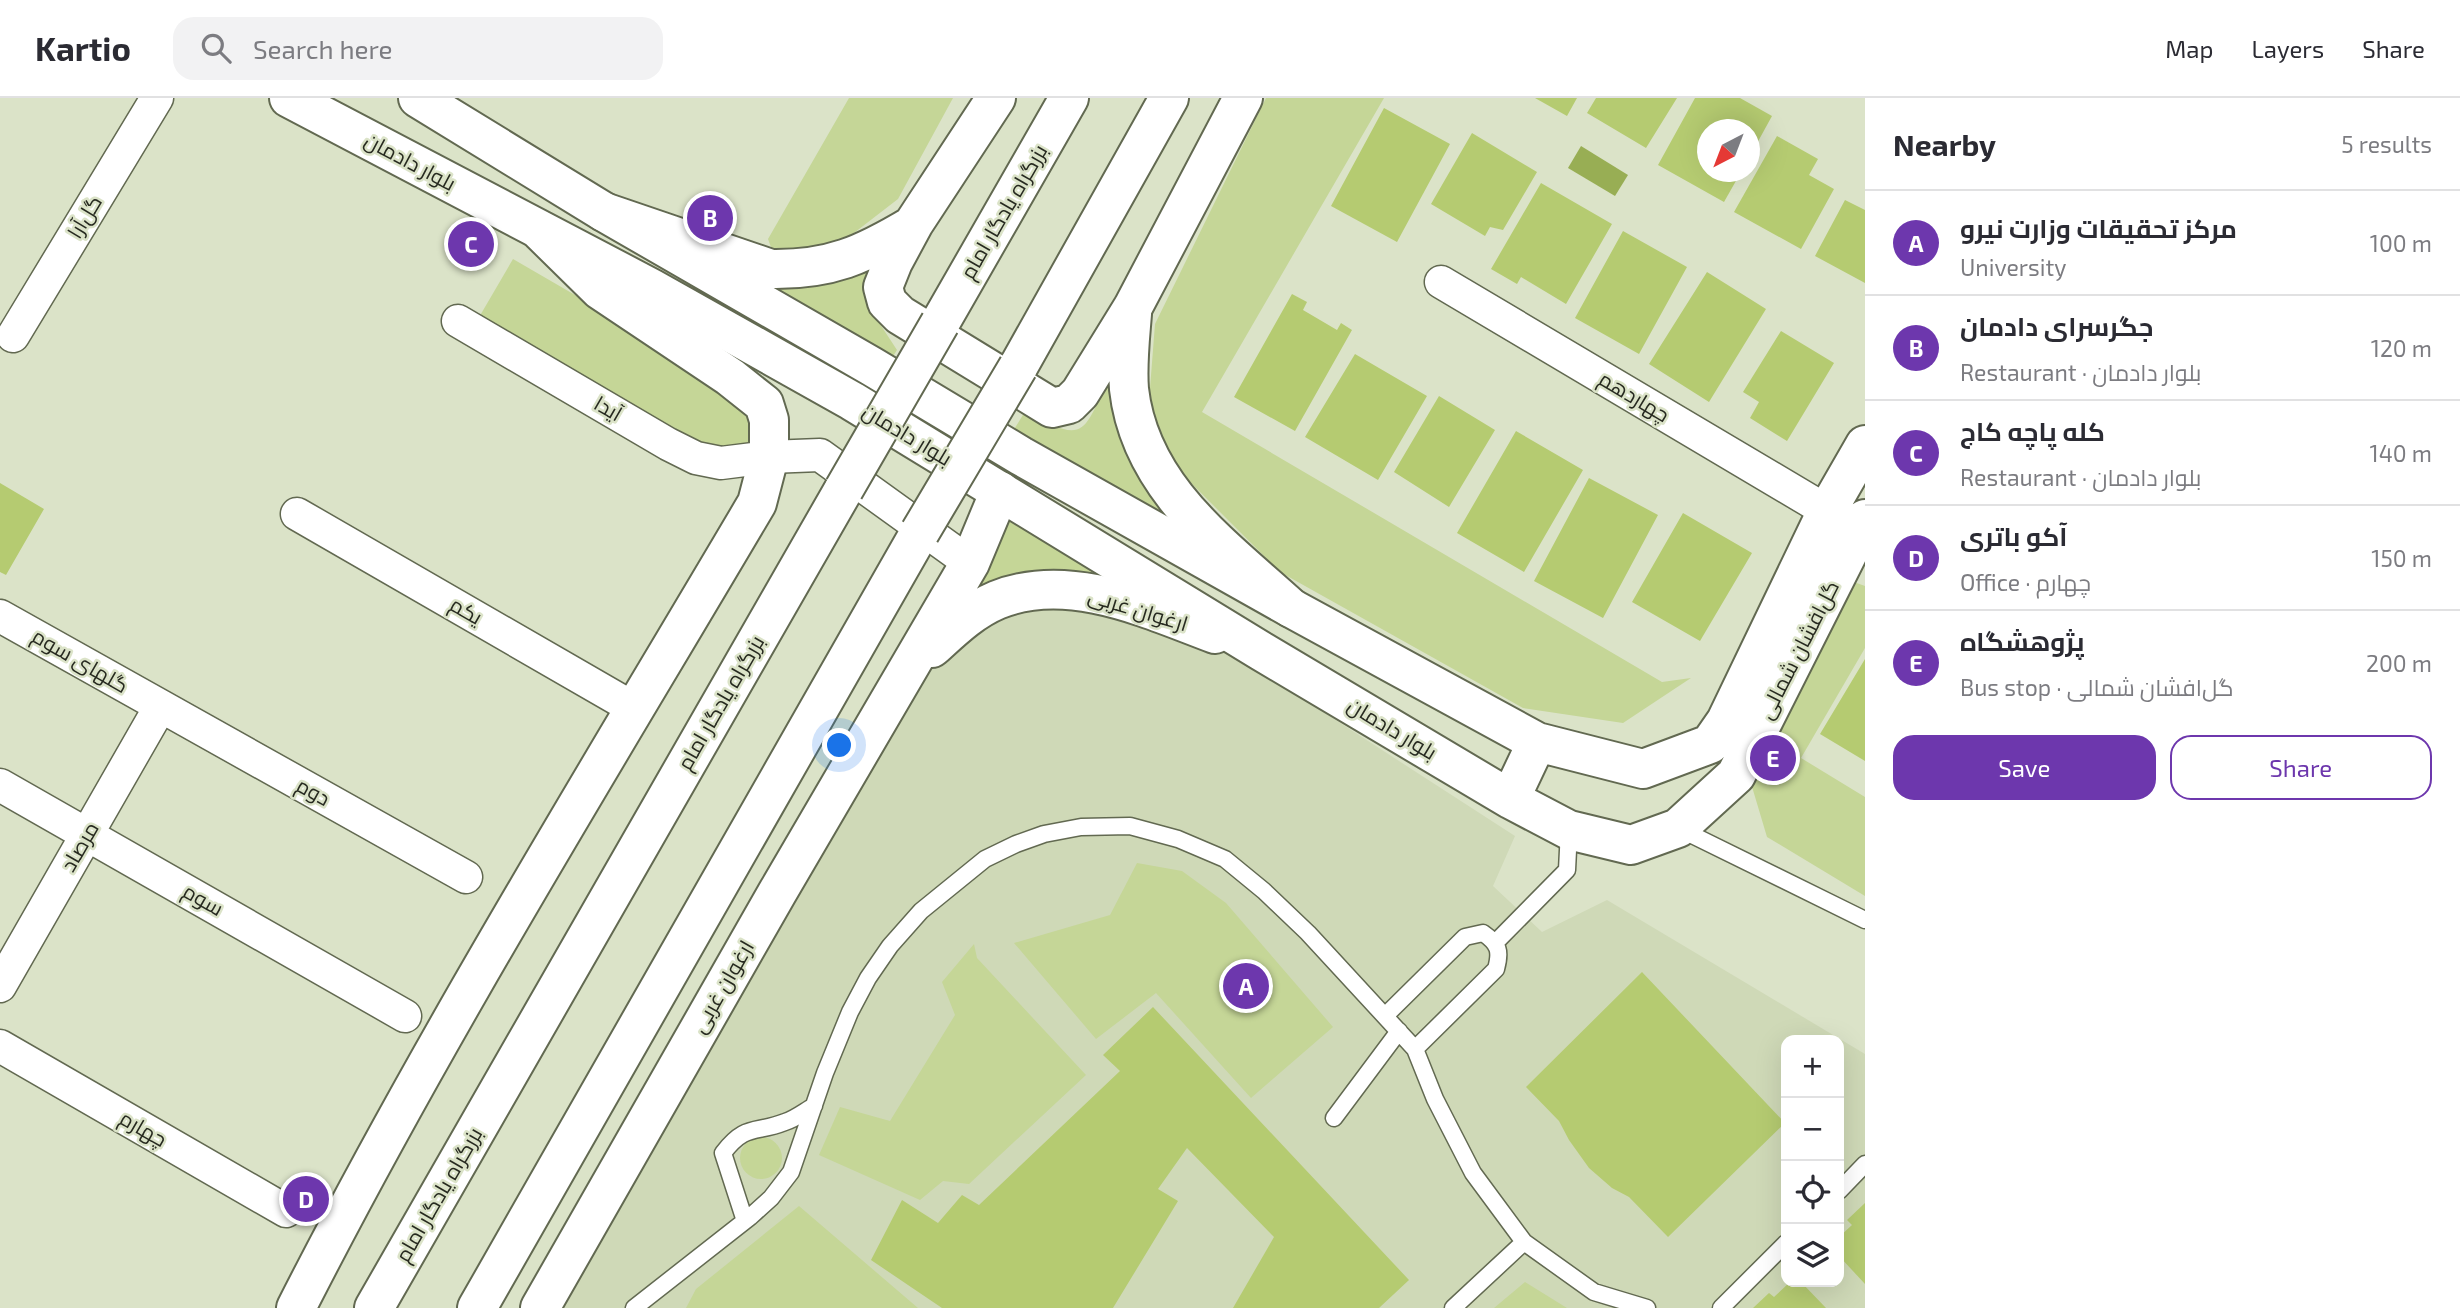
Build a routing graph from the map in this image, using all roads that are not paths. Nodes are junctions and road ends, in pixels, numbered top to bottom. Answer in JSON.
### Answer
{"nodes":[{"id":1,"x":157,"y":98,"type":"edge"},
{"id":2,"x":289,"y":98,"type":"edge"},
{"id":3,"x":418,"y":98,"type":"edge"},
{"id":4,"x":996,"y":98,"type":"edge"},
{"id":5,"x":1069,"y":98,"type":"edge"},
{"id":6,"x":1169,"y":98,"type":"edge"},
{"id":7,"x":1243,"y":98,"type":"edge"},
{"id":8,"x":604,"y":212,"type":"junction"},
{"id":9,"x":914,"y":223,"type":"junction"},
{"id":10,"x":541,"y":232,"type":"junction"},
{"id":11,"x":1441,"y":282,"type":"dead end"},
{"id":12,"x":1133,"y":307,"type":"junction"},
{"id":13,"x":458,"y":321,"type":"dead end"},
{"id":14,"x":13,"y":336,"type":"dead end"},
{"id":15,"x":1865,"y":445,"type":"edge"},
{"id":16,"x":769,"y":457,"type":"junction"},
{"id":17,"x":1000,"y":491,"type":"junction"},
{"id":18,"x":297,"y":514,"type":"dead end"},
{"id":19,"x":1855,"y":521,"type":"edge"},
{"id":20,"x":970,"y":563,"type":"junction"},
{"id":21,"x":1291,"y":608,"type":"junction"},
{"id":22,"x":0,"y":616,"type":"edge"},
{"id":23,"x":1261,"y":651,"type":"junction"},
{"id":24,"x":909,"y":668,"type":"junction"},
{"id":25,"x":160,"y":707,"type":"junction"},
{"id":26,"x":635,"y":709,"type":"junction"},
{"id":27,"x":1537,"y":742,"type":"junction"},
{"id":28,"x":0,"y":785,"type":"edge"},
{"id":29,"x":1510,"y":799,"type":"junction"},
{"id":30,"x":1678,"y":828,"type":"junction"},
{"id":31,"x":1569,"y":830,"type":"junction"},
{"id":32,"x":88,"y":834,"type":"junction"},
{"id":33,"x":466,"y":877,"type":"dead end"},
{"id":34,"x":1865,"y":920,"type":"edge"},
{"id":35,"x":1496,"y":942,"type":"junction"},
{"id":36,"x":0,"y":986,"type":"edge"},
{"id":37,"x":1386,"y":1015,"type":"junction"},
{"id":38,"x":405,"y":1016,"type":"dead end"},
{"id":39,"x":1399,"y":1031,"type":"junction"},
{"id":40,"x":0,"y":1046,"type":"edge"},
{"id":41,"x":1415,"y":1049,"type":"junction"},
{"id":42,"x":814,"y":1106,"type":"junction"},
{"id":43,"x":1334,"y":1118,"type":"dead end"},
{"id":44,"x":1865,"y":1164,"type":"edge"},
{"id":45,"x":1844,"y":1186,"type":"edge"},
{"id":46,"x":286,"y":1211,"type":"dead end"},
{"id":47,"x":745,"y":1221,"type":"junction"},
{"id":48,"x":330,"y":1241,"type":"junction"},
{"id":49,"x":1524,"y":1242,"type":"junction"},
{"id":50,"x":1781,"y":1248,"type":"edge"},
{"id":51,"x":282,"y":1308,"type":"edge"},
{"id":52,"x":296,"y":1308,"type":"edge"},
{"id":53,"x":374,"y":1308,"type":"edge"},
{"id":54,"x":477,"y":1308,"type":"edge"},
{"id":55,"x":540,"y":1308,"type":"edge"},
{"id":56,"x":636,"y":1308,"type":"edge"},
{"id":57,"x":1453,"y":1308,"type":"edge"},
{"id":58,"x":1647,"y":1308,"type":"edge"},
{"id":59,"x":1721,"y":1308,"type":"edge"}],
"edges":[{"from":1,"to":14,"type":"street","name":"گل‌آرا"},
{"from":2,"to":10,"type":"main road","name":"بلوار دادمان"},
{"from":3,"to":8,"type":"main road","name":"بلوار دادمان"},
{"from":4,"to":9,"type":"main road"},
{"from":5,"to":53,"type":"main road","name":"بزرگراه یادگار امام","bridge":true},
{"from":6,"to":54,"type":"main road","bridge":true},
{"from":7,"to":12,"type":"main road"},
{"from":8,"to":9,"type":"main road"},
{"from":8,"to":21,"type":"main road","name":"بلوار دادمان"},
{"from":9,"to":12,"type":"main road"},
{"from":10,"to":16,"type":"main road"},
{"from":10,"to":17,"type":"main road","name":"بلوار دادمان"},
{"from":11,"to":19,"type":"street","name":"چهاردهم"},
{"from":12,"to":21,"type":"main road"},
{"from":13,"to":16,"type":"street","name":"آیدا"},
{"from":15,"to":19,"type":"main road","name":"گل‌افشان شمالی"},
{"from":16,"to":20,"type":"street","name":"آیدا"},
{"from":16,"to":26,"type":"main road"},
{"from":17,"to":20,"type":"main road","name":"ارغوان غربی"},
{"from":17,"to":23,"type":"main road","name":"بلوار دادمان"},
{"from":18,"to":26,"type":"street","name":"یکم"},
{"from":19,"to":27,"type":"main road","name":"گل‌افشان شمالی"},
{"from":19,"to":30,"type":"main road","name":"گل‌افشان شمالی"},
{"from":20,"to":24,"type":"main road","name":"ارغوان غربی"},
{"from":21,"to":27,"type":"main road","name":"بلوار دادمان"},
{"from":22,"to":25,"type":"street","name":"گلهای سوم"},
{"from":23,"to":24,"type":"main road","name":"ارغوان غربی"},
{"from":23,"to":29,"type":"main road","name":"بلوار دادمان"},
{"from":24,"to":55,"type":"main road","name":"ارغوان غربی"},
{"from":25,"to":32,"type":"street","name":"مرصاد"},
{"from":25,"to":33,"type":"street","name":"دوم"},
{"from":26,"to":48,"type":"main road"},
{"from":27,"to":29,"type":"main road"},
{"from":28,"to":32,"type":"street","name":"سوم"},
{"from":29,"to":31,"type":"main road","name":"گل‌افشان شمالی"},
{"from":30,"to":31,"type":"main road","name":"گل‌افشان شمالی"},
{"from":30,"to":34,"type":"lane"},
{"from":31,"to":35,"type":"lane"},
{"from":32,"to":36,"type":"street","name":"مرصاد"},
{"from":32,"to":38,"type":"street","name":"سوم"},
{"from":35,"to":37,"type":"lane"},
{"from":35,"to":41,"type":"lane"},
{"from":37,"to":39,"type":"lane"},
{"from":37,"to":42,"type":"lane"},
{"from":39,"to":41,"type":"lane"},
{"from":39,"to":43,"type":"lane"},
{"from":40,"to":46,"type":"street","name":"چهارم"},
{"from":41,"to":49,"type":"lane"},
{"from":42,"to":47,"type":"lane"},
{"from":42,"to":47,"type":"lane"},
{"from":44,"to":45,"type":"lane"},
{"from":47,"to":56,"type":"lane"},
{"from":48,"to":51,"type":"main road"},
{"from":48,"to":52,"type":"main road"},
{"from":49,"to":57,"type":"lane"},
{"from":49,"to":58,"type":"lane"},
{"from":50,"to":59,"type":"lane"}]}
